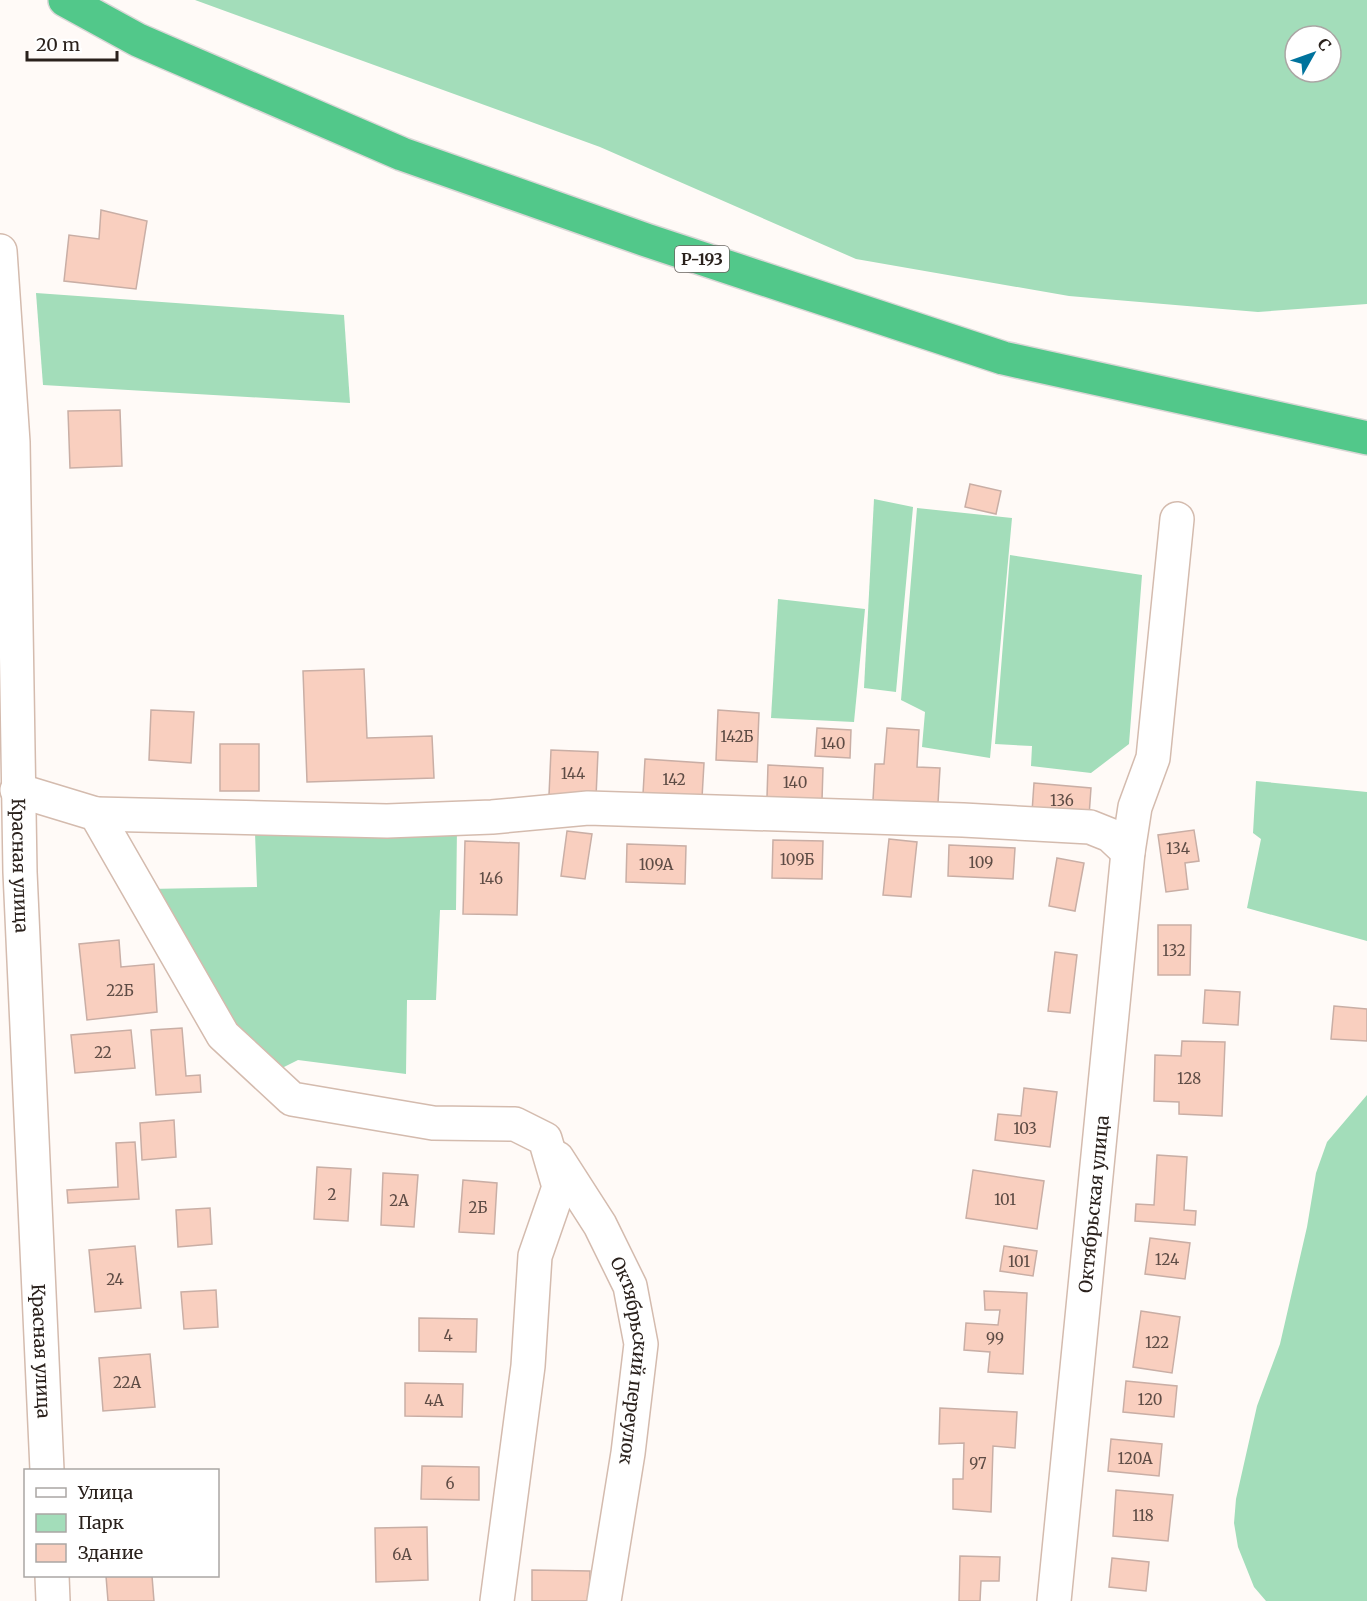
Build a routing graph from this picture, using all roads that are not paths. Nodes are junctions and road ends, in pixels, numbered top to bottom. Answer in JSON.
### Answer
{"nodes":[{"id":1,"x":65,"y":0,"type":"edge"},
{"id":2,"x":1,"y":255,"type":"edge"},
{"id":3,"x":1367,"y":438,"type":"edge"},
{"id":4,"x":1177,"y":519,"type":"dead end"},
{"id":5,"x":17,"y":790,"type":"junction"},
{"id":6,"x":96,"y":814,"type":"junction"},
{"id":7,"x":1128,"y":852,"type":"junction"},
{"id":8,"x":545,"y":1139,"type":"junction"},
{"id":9,"x":47,"y":1469,"type":"edge"},
{"id":10,"x":52,"y":1577,"type":"edge"},
{"id":11,"x":53,"y":1601,"type":"edge"},
{"id":12,"x":497,"y":1601,"type":"edge"},
{"id":13,"x":604,"y":1601,"type":"edge"},
{"id":14,"x":1054,"y":1601,"type":"edge"}],
"edges":[{"from":1,"to":3,"type":"highway","number":"Р-193"},
{"from":2,"to":5,"type":"street","name":"Красная улица"},
{"from":4,"to":7,"type":"street","name":"Октябрьская улица"},
{"from":5,"to":6,"type":"street"},
{"from":5,"to":9,"type":"street","name":"Красная улица"},
{"from":6,"to":7,"type":"street"},
{"from":6,"to":8,"type":"street"},
{"from":7,"to":14,"type":"street","name":"Октябрьская улица"},
{"from":8,"to":12,"type":"street"},
{"from":8,"to":13,"type":"street","name":"Октябрьский переулок"},
{"from":10,"to":11,"type":"street"}]}
